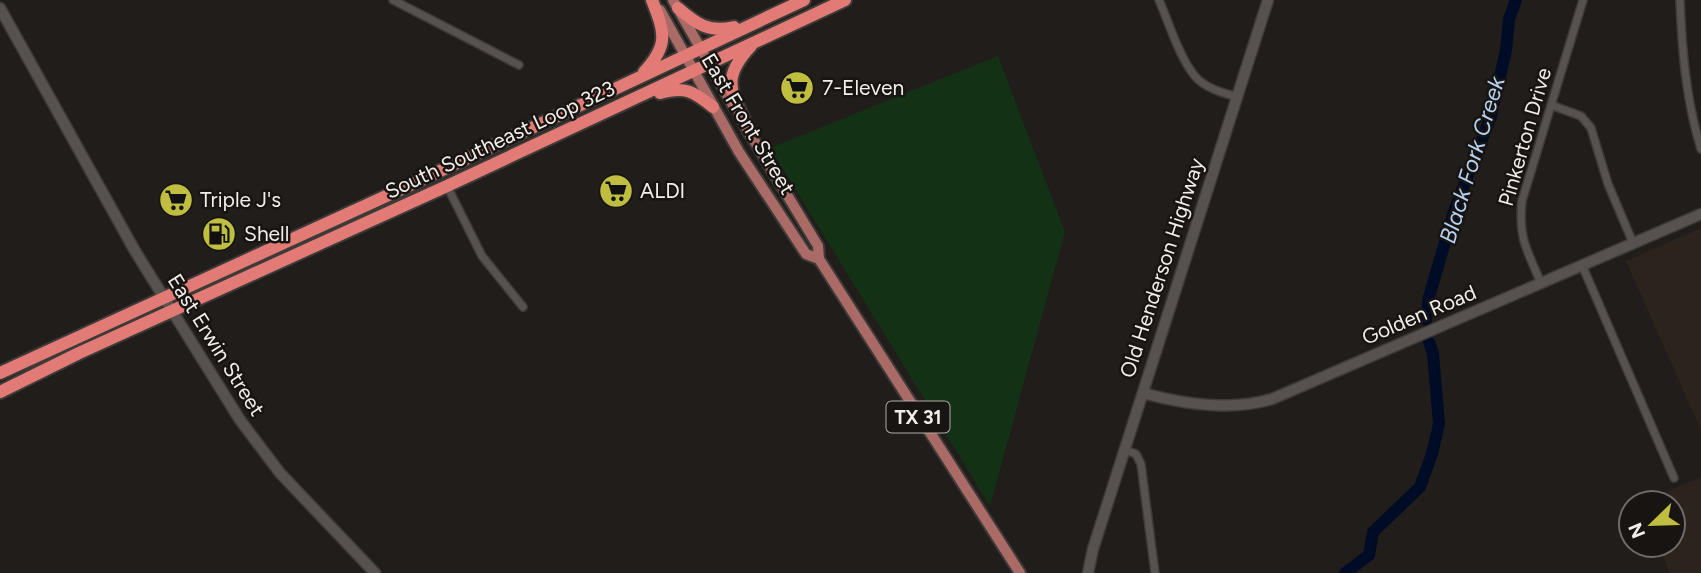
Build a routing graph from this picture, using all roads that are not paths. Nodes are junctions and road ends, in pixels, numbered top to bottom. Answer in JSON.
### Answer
{"nodes":[{"id":1,"x":393,"y":0,"type":"edge"},
{"id":2,"x":653,"y":0,"type":"edge"},
{"id":3,"x":804,"y":0,"type":"edge"},
{"id":4,"x":845,"y":0,"type":"edge"},
{"id":5,"x":1159,"y":0,"type":"edge"},
{"id":6,"x":1268,"y":0,"type":"edge"},
{"id":7,"x":1583,"y":0,"type":"edge"},
{"id":8,"x":1680,"y":0,"type":"edge"},
{"id":9,"x":676,"y":4,"type":"edge"},
{"id":10,"x":0,"y":8,"type":"edge"},
{"id":11,"x":755,"y":23,"type":"junction"},
{"id":12,"x":755,"y":42,"type":"junction"},
{"id":13,"x":701,"y":48,"type":"junction"},
{"id":14,"x":685,"y":56,"type":"junction"},
{"id":15,"x":709,"y":63,"type":"junction"},
{"id":16,"x":519,"y":65,"type":"dead end"},
{"id":17,"x":692,"y":71,"type":"junction"},
{"id":18,"x":642,"y":75,"type":"junction"},
{"id":19,"x":1238,"y":97,"type":"junction"},
{"id":20,"x":626,"y":102,"type":"junction"},
{"id":21,"x":1551,"y":105,"type":"junction"},
{"id":22,"x":713,"y":107,"type":"junction"},
{"id":23,"x":750,"y":133,"type":"junction"},
{"id":24,"x":1701,"y":149,"type":"edge"},
{"id":25,"x":447,"y":186,"type":"junction"},
{"id":26,"x":1701,"y":214,"type":"edge"},
{"id":27,"x":1633,"y":243,"type":"junction"},
{"id":28,"x":819,"y":259,"type":"junction"},
{"id":29,"x":1582,"y":265,"type":"junction"},
{"id":30,"x":1541,"y":283,"type":"junction"},
{"id":31,"x":162,"y":297,"type":"junction"},
{"id":32,"x":523,"y":307,"type":"dead end"},
{"id":33,"x":170,"y":312,"type":"junction"},
{"id":34,"x":0,"y":373,"type":"edge"},
{"id":35,"x":0,"y":393,"type":"edge"},
{"id":36,"x":1143,"y":393,"type":"junction"},
{"id":37,"x":1125,"y":450,"type":"junction"},
{"id":38,"x":1674,"y":478,"type":"dead end"},
{"id":39,"x":1093,"y":549,"type":"junction"},
{"id":40,"x":375,"y":573,"type":"edge"},
{"id":41,"x":1020,"y":573,"type":"edge"},
{"id":42,"x":1082,"y":573,"type":"edge"},
{"id":43,"x":1088,"y":573,"type":"edge"},
{"id":44,"x":1155,"y":573,"type":"edge"}],
"edges":[{"from":1,"to":16,"type":"street"},
{"from":2,"to":14,"type":"main road","name":"East Front Street","number":"TX 31"},
{"from":2,"to":18,"type":"highway"},
{"from":3,"to":11,"type":"highway","name":"South Southeast Loop 323"},
{"from":4,"to":12,"type":"highway","name":"South Southeast Loop 323"},
{"from":5,"to":19,"type":"street"},
{"from":6,"to":19,"type":"main road","name":"Old Henderson Highway"},
{"from":7,"to":21,"type":"street","name":"Pinkerton Drive"},
{"from":8,"to":24,"type":"street"},
{"from":9,"to":11,"type":"highway"},
{"from":9,"to":13,"type":"main road","name":"East Front Street","number":"TX 31"},
{"from":10,"to":31,"type":"main road","name":"East Erwin Street"},
{"from":11,"to":13,"type":"highway","name":"South Southeast Loop 323"},
{"from":12,"to":15,"type":"highway","name":"South Southeast Loop 323"},
{"from":12,"to":23,"type":"highway"},
{"from":13,"to":14,"type":"highway","name":"South Southeast Loop 323"},
{"from":13,"to":15,"type":"main road","name":"East Front Street","number":"TX 31"},
{"from":14,"to":17,"type":"main road","name":"East Front Street","number":"TX 31"},
{"from":14,"to":18,"type":"highway","name":"South Southeast Loop 323"},
{"from":15,"to":17,"type":"highway","name":"South Southeast Loop 323"},
{"from":15,"to":23,"type":"main road","name":"East Front Street","number":"TX 31"},
{"from":17,"to":20,"type":"highway","name":"South Southeast Loop 323"},
{"from":17,"to":22,"type":"main road","name":"East Front Street","number":"TX 31"},
{"from":18,"to":31,"type":"highway","name":"South Southeast Loop 323"},
{"from":19,"to":36,"type":"main road","name":"Old Henderson Highway"},
{"from":20,"to":22,"type":"highway"},
{"from":20,"to":25,"type":"highway","name":"South Southeast Loop 323"},
{"from":21,"to":27,"type":"street"},
{"from":21,"to":30,"type":"street","name":"Pinkerton Drive"},
{"from":22,"to":28,"type":"main road","name":"East Front Street","number":"TX 31"},
{"from":23,"to":28,"type":"main road","name":"East Front Street","number":"TX 31"},
{"from":25,"to":32,"type":"street"},
{"from":25,"to":33,"type":"highway","name":"South Southeast Loop 323"},
{"from":26,"to":27,"type":"main road","name":"Golden Road"},
{"from":27,"to":29,"type":"main road","name":"Golden Road"},
{"from":28,"to":41,"type":"main road","name":"East Front Street","number":"TX 31"},
{"from":29,"to":30,"type":"main road","name":"Golden Road"},
{"from":29,"to":38,"type":"street"},
{"from":30,"to":36,"type":"main road","name":"Golden Road"},
{"from":31,"to":33,"type":"main road","name":"East Erwin Street"},
{"from":31,"to":34,"type":"highway","name":"South Southeast Loop 323"},
{"from":33,"to":35,"type":"highway","name":"South Southeast Loop 323"},
{"from":33,"to":40,"type":"main road","name":"East Erwin Street"},
{"from":36,"to":37,"type":"main road","name":"Old Henderson Highway"},
{"from":37,"to":39,"type":"main road","name":"Old Henderson Highway"},
{"from":37,"to":44,"type":"street"},
{"from":39,"to":42,"type":"main road","name":"Old Henderson Highway"},
{"from":39,"to":43,"type":"main road","name":"Old Henderson Highway"}]}
